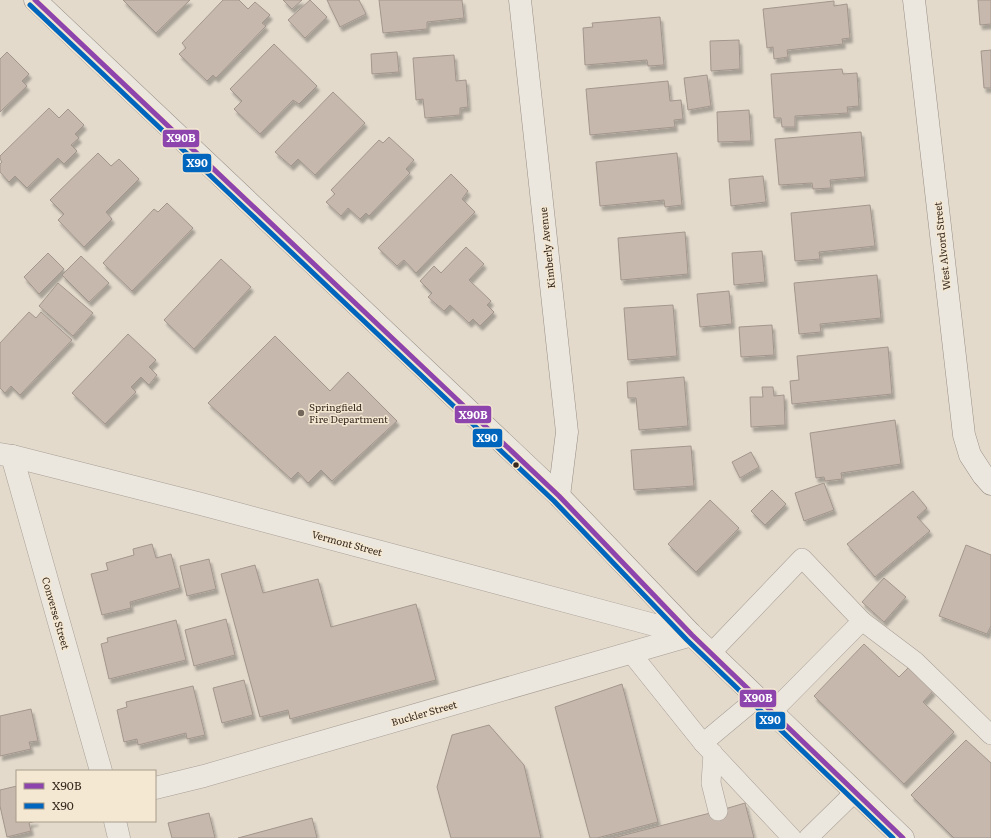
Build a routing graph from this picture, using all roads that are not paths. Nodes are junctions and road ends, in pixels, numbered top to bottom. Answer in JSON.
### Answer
{"nodes":[{"id":1,"x":35,"y":0,"type":"edge"},
{"id":2,"x":520,"y":0,"type":"edge"},
{"id":3,"x":914,"y":0,"type":"edge"},
{"id":4,"x":6,"y":455,"type":"edge"},
{"id":5,"x":991,"y":484,"type":"edge"},
{"id":6,"x":558,"y":496,"type":"junction"},
{"id":7,"x":862,"y":621,"type":"junction"},
{"id":8,"x":692,"y":636,"type":"junction"},
{"id":9,"x":631,"y":653,"type":"junction"},
{"id":10,"x":711,"y":653,"type":"junction"},
{"id":11,"x":764,"y":705,"type":"junction"},
{"id":12,"x":991,"y":735,"type":"edge"},
{"id":13,"x":708,"y":748,"type":"junction"},
{"id":14,"x":101,"y":770,"type":"edge"},
{"id":15,"x":156,"y":788,"type":"edge"},
{"id":16,"x":856,"y":792,"type":"junction"},
{"id":17,"x":718,"y":811,"type":"dead end"},
{"id":18,"x":115,"y":822,"type":"edge"},
{"id":19,"x":119,"y":838,"type":"edge"},
{"id":20,"x":792,"y":838,"type":"edge"},
{"id":21,"x":808,"y":838,"type":"edge"},
{"id":22,"x":903,"y":838,"type":"edge"}],
"edges":[{"from":1,"to":6,"type":"street"},
{"from":2,"to":6,"type":"street","name":"Kimberly Avenue"},
{"from":3,"to":5,"type":"street","name":"West Alvord Street"},
{"from":4,"to":8,"type":"street","name":"Vermont Street"},
{"from":4,"to":14,"type":"street","name":"Converse Street"},
{"from":6,"to":8,"type":"street"},
{"from":7,"to":10,"type":"lane"},
{"from":7,"to":11,"type":"lane"},
{"from":7,"to":12,"type":"lane"},
{"from":8,"to":9,"type":"street","name":"Buckler Street"},
{"from":8,"to":10,"type":"street"},
{"from":9,"to":13,"type":"lane"},
{"from":9,"to":15,"type":"street","name":"Buckler Street"},
{"from":10,"to":11,"type":"street"},
{"from":11,"to":13,"type":"lane"},
{"from":11,"to":16,"type":"street"},
{"from":13,"to":17,"type":"lane"},
{"from":13,"to":20,"type":"lane"},
{"from":16,"to":21,"type":"lane"},
{"from":16,"to":22,"type":"street"},
{"from":18,"to":19,"type":"street"}]}
